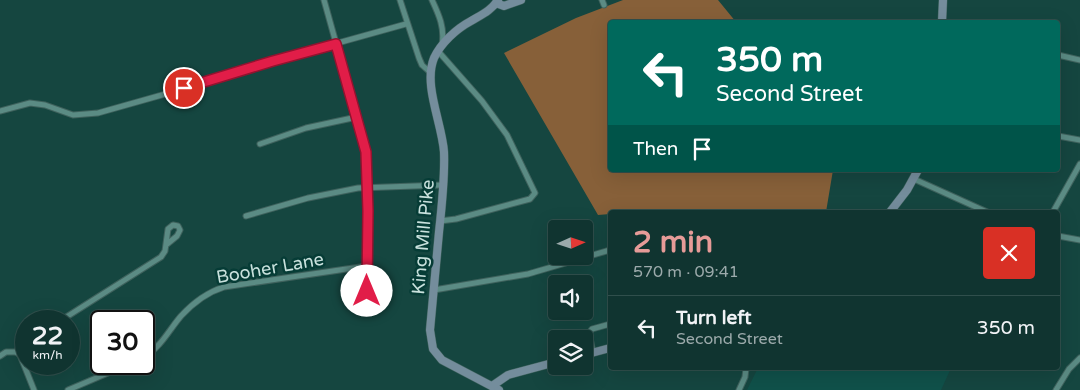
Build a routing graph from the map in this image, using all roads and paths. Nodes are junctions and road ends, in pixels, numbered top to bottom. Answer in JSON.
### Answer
{"nodes":[{"id":1,"x":324,"y":0,"type":"edge"},
{"id":2,"x":400,"y":0,"type":"edge"},
{"id":3,"x":432,"y":0,"type":"edge"},
{"id":4,"x":521,"y":0,"type":"edge"},
{"id":5,"x":943,"y":0,"type":"edge"},
{"id":6,"x":497,"y":2,"type":"edge"},
{"id":7,"x":942,"y":20,"type":"edge"},
{"id":8,"x":406,"y":24,"type":"junction"},
{"id":9,"x":336,"y":44,"type":"junction"},
{"id":10,"x":440,"y":48,"type":"junction"},
{"id":11,"x":1060,"y":55,"type":"edge"},
{"id":12,"x":1080,"y":60,"type":"edge"},
{"id":13,"x":431,"y":73,"type":"junction"},
{"id":14,"x":0,"y":111,"type":"edge"},
{"id":15,"x":357,"y":117,"type":"junction"},
{"id":16,"x":1060,"y":136,"type":"edge"},
{"id":17,"x":1080,"y":140,"type":"edge"},
{"id":18,"x":260,"y":144,"type":"dead end"},
{"id":19,"x":1080,"y":164,"type":"edge"},
{"id":20,"x":917,"y":172,"type":"edge"},
{"id":21,"x":914,"y":179,"type":"junction"},
{"id":22,"x":443,"y":185,"type":"junction"},
{"id":23,"x":368,"y":187,"type":"junction"},
{"id":24,"x":891,"y":210,"type":"edge"},
{"id":25,"x":983,"y":210,"type":"edge"},
{"id":26,"x":1054,"y":210,"type":"edge"},
{"id":27,"x":246,"y":216,"type":"dead end"},
{"id":28,"x":440,"y":220,"type":"junction"},
{"id":29,"x":1060,"y":236,"type":"edge"},
{"id":30,"x":1080,"y":240,"type":"edge"},
{"id":31,"x":166,"y":245,"type":"dead end"},
{"id":32,"x":608,"y":251,"type":"edge"},
{"id":33,"x":367,"y":266,"type":"junction"},
{"id":34,"x":434,"y":290,"type":"junction"},
{"id":35,"x":367,"y":291,"type":"dead end"},
{"id":36,"x":77,"y":310,"type":"edge"},
{"id":37,"x":608,"y":325,"type":"edge"},
{"id":38,"x":591,"y":330,"type":"edge"},
{"id":39,"x":155,"y":348,"type":"edge"},
{"id":40,"x":608,"y":349,"type":"edge"},
{"id":41,"x":15,"y":352,"type":"edge"},
{"id":42,"x":593,"y":353,"type":"edge"},
{"id":43,"x":0,"y":356,"type":"edge"},
{"id":44,"x":1080,"y":358,"type":"edge"},
{"id":45,"x":548,"y":364,"type":"edge"},
{"id":46,"x":746,"y":370,"type":"edge"},
{"id":47,"x":28,"y":375,"type":"edge"},
{"id":48,"x":103,"y":375,"type":"edge"},
{"id":49,"x":493,"y":389,"type":"edge"},
{"id":50,"x":34,"y":390,"type":"edge"},
{"id":51,"x":68,"y":390,"type":"edge"},
{"id":52,"x":739,"y":390,"type":"edge"},
{"id":53,"x":1056,"y":390,"type":"edge"}],
"edges":[{"from":1,"to":9,"type":"street"},
{"from":2,"to":8,"type":"street"},
{"from":3,"to":10,"type":"street"},
{"from":4,"to":6,"type":"main road"},
{"from":5,"to":7,"type":"main road"},
{"from":6,"to":10,"type":"main road"},
{"from":8,"to":9,"type":"street"},
{"from":8,"to":13,"type":"street"},
{"from":9,"to":14,"type":"street"},
{"from":9,"to":15,"type":"street"},
{"from":10,"to":13,"type":"main road","name":"King Mill Pike"},
{"from":10,"to":28,"type":"street"},
{"from":11,"to":12,"type":"street"},
{"from":13,"to":22,"type":"main road","name":"King Mill Pike"},
{"from":15,"to":18,"type":"street"},
{"from":15,"to":23,"type":"street"},
{"from":16,"to":17,"type":"street"},
{"from":19,"to":26,"type":"street"},
{"from":20,"to":21,"type":"main road"},
{"from":21,"to":24,"type":"main road"},
{"from":21,"to":25,"type":"street"},
{"from":22,"to":23,"type":"street"},
{"from":22,"to":28,"type":"main road","name":"King Mill Pike"},
{"from":23,"to":27,"type":"street"},
{"from":23,"to":33,"type":"street"},
{"from":28,"to":34,"type":"main road","name":"King Mill Pike"},
{"from":29,"to":30,"type":"street"},
{"from":31,"to":36,"type":"street"},
{"from":32,"to":34,"type":"street"},
{"from":33,"to":35,"type":"street"},
{"from":33,"to":39,"type":"street","name":"Booher Lane"},
{"from":34,"to":49,"type":"main road","name":"King Mill Pike"},
{"from":37,"to":38,"type":"street"},
{"from":40,"to":42,"type":"main road"},
{"from":41,"to":43,"type":"street"},
{"from":44,"to":53,"type":"street"},
{"from":45,"to":49,"type":"main road"},
{"from":46,"to":52,"type":"street"},
{"from":47,"to":50,"type":"street"},
{"from":48,"to":51,"type":"street"}]}
